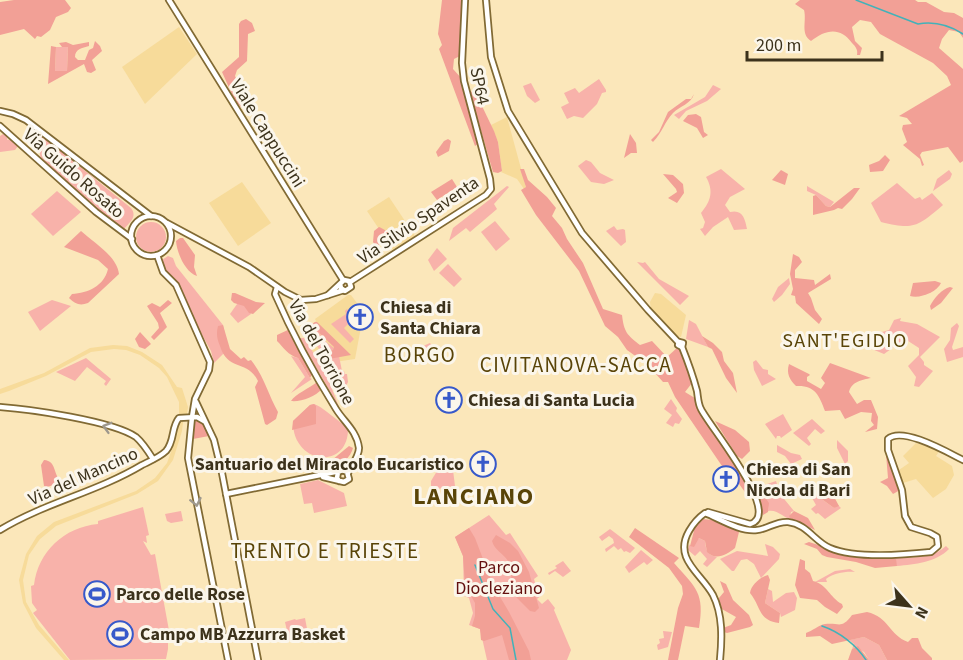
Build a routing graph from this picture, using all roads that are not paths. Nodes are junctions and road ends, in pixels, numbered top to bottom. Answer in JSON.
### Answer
{"nodes":[{"id":1,"x":169,"y":0,"type":"edge"},
{"id":2,"x":465,"y":0,"type":"edge"},
{"id":3,"x":486,"y":0,"type":"edge"},
{"id":4,"x":0,"y":111,"type":"edge"},
{"id":5,"x":0,"y":126,"type":"edge"},
{"id":6,"x":489,"y":176,"type":"joint"},
{"id":7,"x":136,"y":206,"type":"junction"},
{"id":8,"x":152,"y":216,"type":"junction"},
{"id":9,"x":138,"y":221,"type":"junction"},
{"id":10,"x":167,"y":223,"type":"junction"},
{"id":11,"x":184,"y":233,"type":"junction"},
{"id":12,"x":132,"y":239,"type":"junction"},
{"id":13,"x":171,"y":240,"type":"junction"},
{"id":14,"x":157,"y":255,"type":"junction"},
{"id":15,"x":342,"y":282,"type":"junction"},
{"id":16,"x":350,"y":282,"type":"junction"},
{"id":17,"x":277,"y":287,"type":"junction"},
{"id":18,"x":344,"y":290,"type":"junction"},
{"id":19,"x":323,"y":297,"type":"junction"},
{"id":20,"x":195,"y":399,"type":"junction"},
{"id":21,"x":0,"y":407,"type":"edge"},
{"id":22,"x":192,"y":417,"type":"junction"},
{"id":23,"x":204,"y":421,"type":"junction"},
{"id":24,"x":153,"y":459,"type":"junction"},
{"id":25,"x":963,"y":460,"type":"edge"},
{"id":26,"x":353,"y":463,"type":"junction"},
{"id":27,"x":341,"y":471,"type":"junction"},
{"id":28,"x":348,"y":473,"type":"junction"},
{"id":29,"x":317,"y":476,"type":"junction"},
{"id":30,"x":339,"y":481,"type":"junction"},
{"id":31,"x":226,"y":494,"type":"junction"},
{"id":32,"x":708,"y":512,"type":"dead end"},
{"id":33,"x":0,"y":530,"type":"edge"},
{"id":34,"x":228,"y":660,"type":"edge"},
{"id":35,"x":258,"y":660,"type":"edge"},
{"id":36,"x":720,"y":660,"type":"edge"}],
"edges":[{"from":1,"to":15,"type":"street","name":"Viale Cappuccini"},
{"from":2,"to":6,"type":"street","name":"SP64"},
{"from":3,"to":32,"type":"street"},
{"from":4,"to":7,"type":"street","name":"Via Guido Rosato"},
{"from":5,"to":12,"type":"street","name":"Via Guido Rosato"},
{"from":6,"to":16,"type":"street","name":"Via Silvio Spaventa"},
{"from":7,"to":8,"type":"street","name":"Via Guido Rosato"},
{"from":7,"to":9,"type":"street","name":"Via Guido Rosato"},
{"from":8,"to":9,"type":"street"},
{"from":8,"to":10,"type":"street"},
{"from":9,"to":12,"type":"street"},
{"from":10,"to":11,"type":"street"},
{"from":10,"to":13,"type":"street"},
{"from":11,"to":13,"type":"street"},
{"from":11,"to":17,"type":"street"},
{"from":12,"to":14,"type":"street"},
{"from":13,"to":14,"type":"street"},
{"from":14,"to":20,"type":"street"},
{"from":15,"to":16,"type":"street"},
{"from":15,"to":18,"type":"street","name":"Viale Cappuccini"},
{"from":15,"to":19,"type":"street"},
{"from":16,"to":18,"type":"street"},
{"from":17,"to":19,"type":"street"},
{"from":17,"to":26,"type":"street","name":"Via del Torrione"},
{"from":18,"to":19,"type":"street"},
{"from":20,"to":22,"type":"street"},
{"from":20,"to":23,"type":"street"},
{"from":24,"to":21,"type":"street","one_way":true},
{"from":22,"to":23,"type":"street"},
{"from":22,"to":24,"type":"street","name":"Via del Mancino"},
{"from":22,"to":34,"type":"street","one_way":true},
{"from":23,"to":31,"type":"street"},
{"from":24,"to":33,"type":"street","name":"Via del Mancino"},
{"from":25,"to":36,"type":"street"},
{"from":26,"to":27,"type":"street"},
{"from":26,"to":28,"type":"street"},
{"from":27,"to":28,"type":"street"},
{"from":27,"to":29,"type":"street"},
{"from":27,"to":30,"type":"street"},
{"from":28,"to":30,"type":"street"},
{"from":29,"to":30,"type":"street"},
{"from":29,"to":31,"type":"street"},
{"from":31,"to":35,"type":"street"}]}
